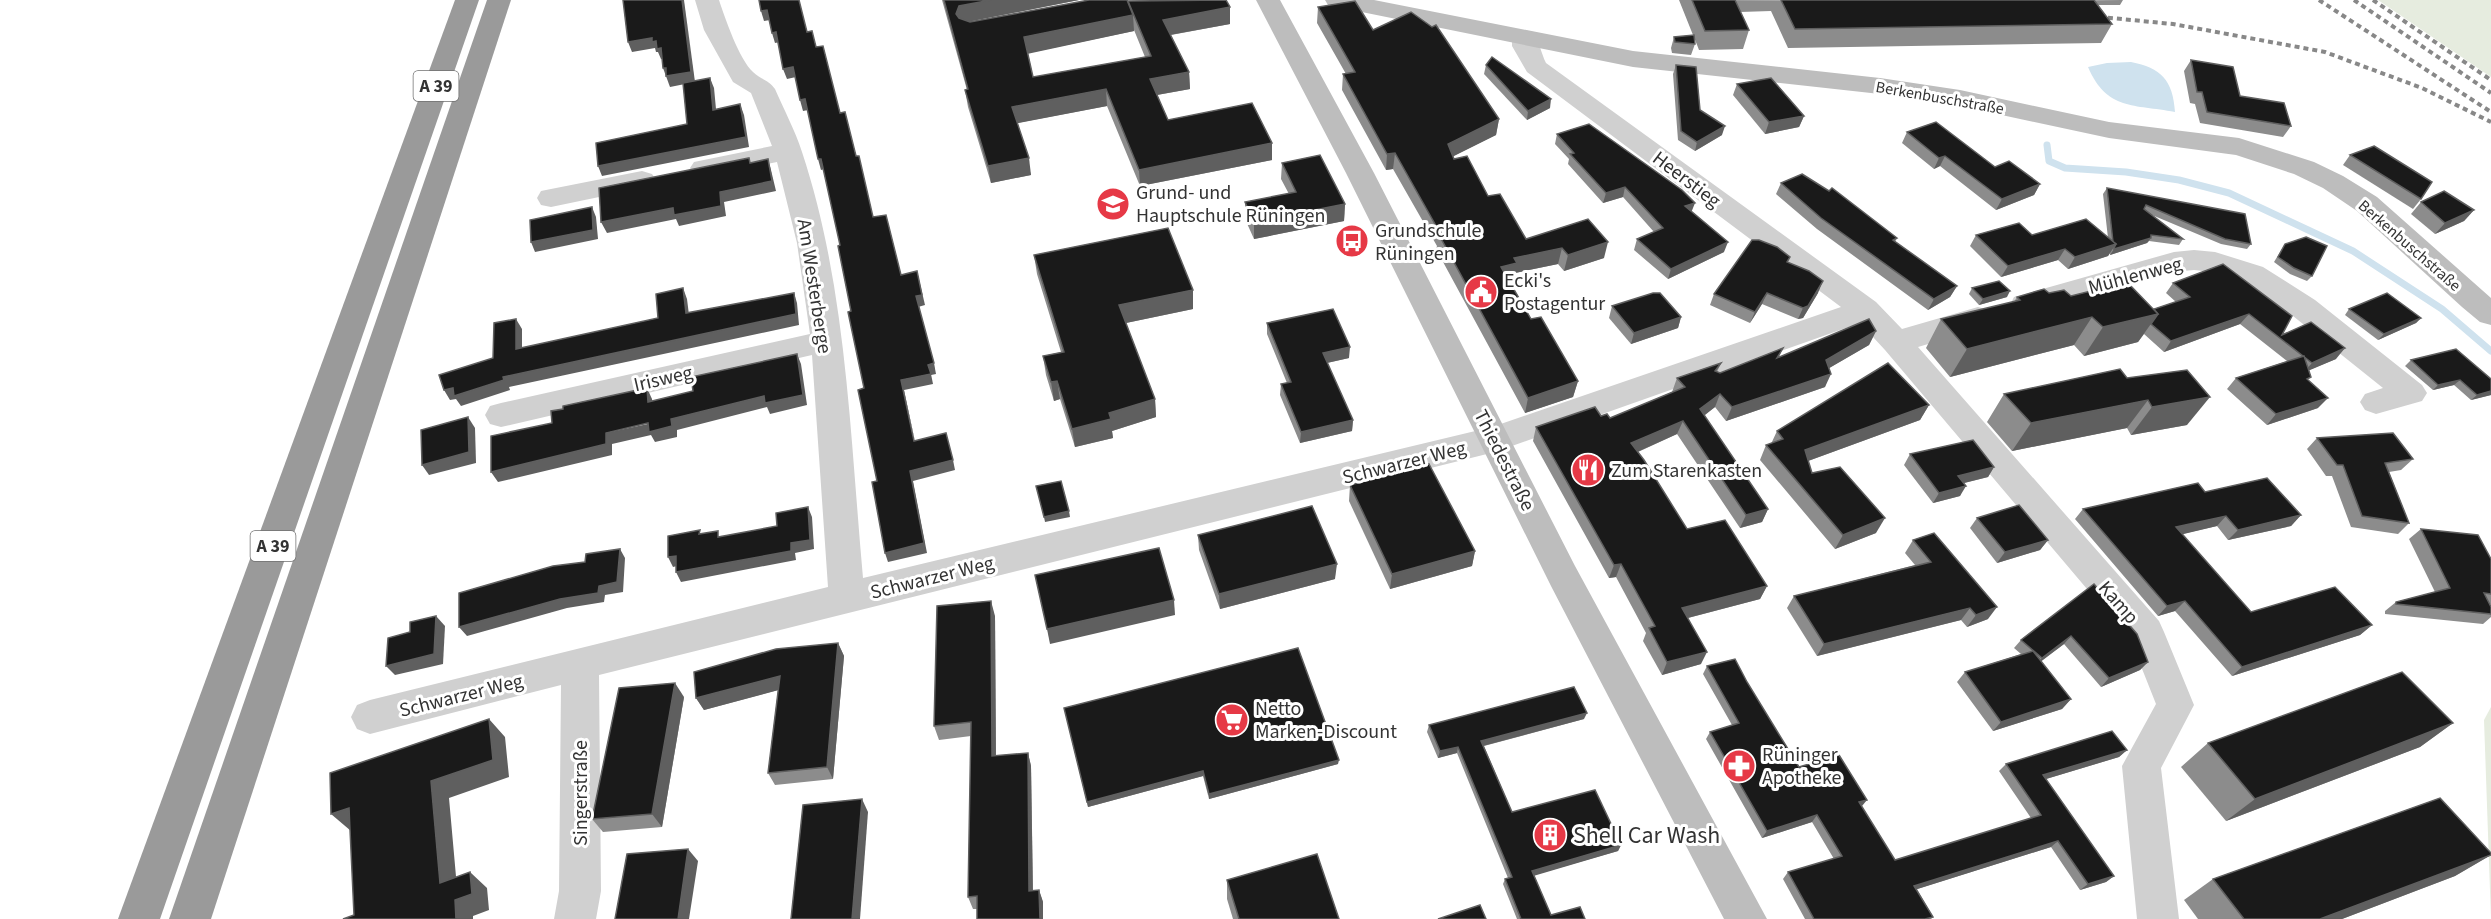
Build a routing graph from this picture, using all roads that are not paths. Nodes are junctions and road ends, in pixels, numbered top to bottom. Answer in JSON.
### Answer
{"nodes":[{"id":1,"x":467,"y":0,"type":"edge"},
{"id":2,"x":499,"y":0,"type":"edge"},
{"id":3,"x":707,"y":0,"type":"edge"},
{"id":4,"x":1268,"y":0,"type":"edge"},
{"id":5,"x":1337,"y":0,"type":"edge"},
{"id":6,"x":1524,"y":37,"type":"junction"},
{"id":7,"x":788,"y":151,"type":"junction"},
{"id":8,"x":551,"y":198,"type":"dead end"},
{"id":9,"x":1865,"y":310,"type":"junction"},
{"id":10,"x":2491,"y":314,"type":"edge"},
{"id":11,"x":826,"y":341,"type":"junction"},
{"id":12,"x":1896,"y":342,"type":"junction"},
{"id":13,"x":2376,"y":402,"type":"dead end"},
{"id":14,"x":501,"y":415,"type":"dead end"},
{"id":15,"x":1495,"y":439,"type":"junction"},
{"id":16,"x":847,"y":597,"type":"junction"},
{"id":17,"x":580,"y":666,"type":"junction"},
{"id":18,"x":370,"y":717,"type":"dead end"},
{"id":19,"x":139,"y":919,"type":"edge"},
{"id":20,"x":190,"y":919,"type":"edge"},
{"id":21,"x":575,"y":919,"type":"edge"},
{"id":22,"x":1746,"y":919,"type":"edge"},
{"id":23,"x":2158,"y":919,"type":"edge"}],
"edges":[{"from":1,"to":19,"type":"highway","number":"A 39"},
{"from":2,"to":20,"type":"highway","number":"A 39"},
{"from":3,"to":7,"type":"street","name":"Am Westerberge"},
{"from":4,"to":15,"type":"street","name":"Thiedestraße"},
{"from":5,"to":6,"type":"street","name":"Berkenbuschstraße"},
{"from":6,"to":9,"type":"street","name":"Heerstieg"},
{"from":6,"to":10,"type":"street","name":"Berkenbuschstraße"},
{"from":7,"to":8,"type":"street"},
{"from":7,"to":11,"type":"street","name":"Am Westerberge"},
{"from":9,"to":12,"type":"street","name":"Heerstieg"},
{"from":9,"to":15,"type":"street"},
{"from":11,"to":14,"type":"street","name":"Irisweg"},
{"from":11,"to":16,"type":"street","name":"Am Westerberge"},
{"from":12,"to":13,"type":"street","name":"Mühlenweg"},
{"from":12,"to":23,"type":"street","name":"Kamp"},
{"from":15,"to":16,"type":"street","name":"Schwarzer Weg"},
{"from":15,"to":22,"type":"street","name":"Thiedestraße"},
{"from":16,"to":17,"type":"street","name":"Schwarzer Weg"},
{"from":17,"to":18,"type":"street","name":"Schwarzer Weg"},
{"from":17,"to":21,"type":"street","name":"Singerstraße"}]}
